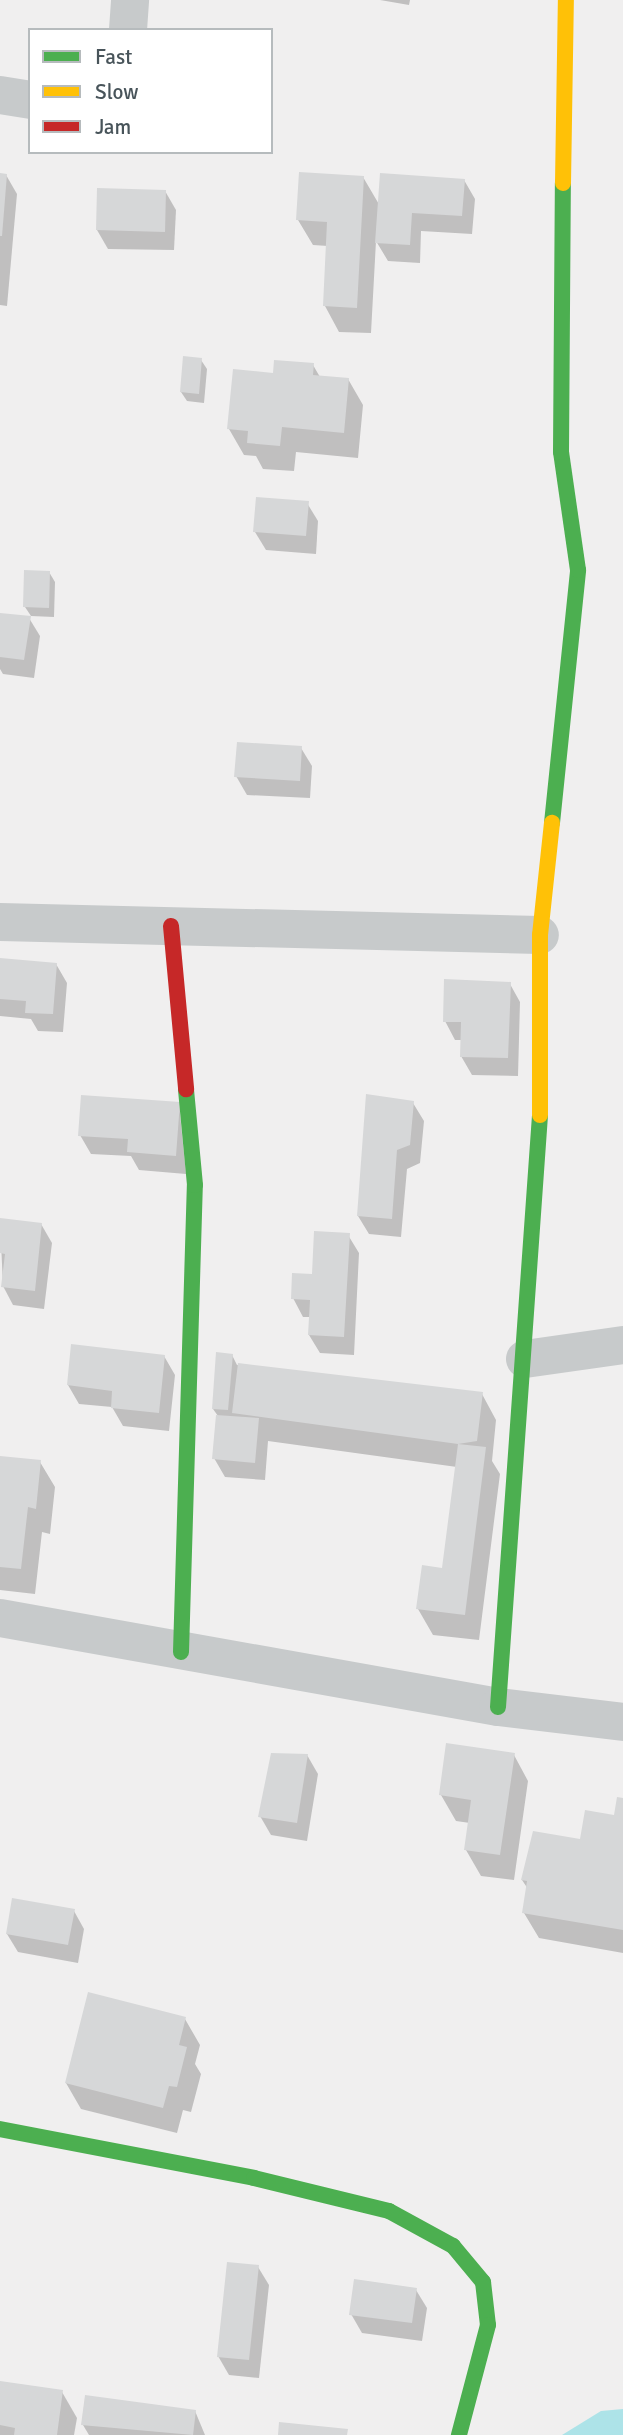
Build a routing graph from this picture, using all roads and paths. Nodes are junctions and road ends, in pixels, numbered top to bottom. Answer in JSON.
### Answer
{"nodes":[{"id":1,"x":130,"y":0,"type":"edge"},
{"id":2,"x":566,"y":0,"type":"edge"},
{"id":3,"x":128,"y":28,"type":"edge"},
{"id":4,"x":0,"y":95,"type":"edge"},
{"id":5,"x":28,"y":100,"type":"edge"},
{"id":6,"x":0,"y":922,"type":"edge"},
{"id":7,"x":171,"y":926,"type":"junction"},
{"id":8,"x":540,"y":935,"type":"junction"},
{"id":9,"x":623,"y":1345,"type":"edge"},
{"id":10,"x":525,"y":1359,"type":"junction"},
{"id":11,"x":0,"y":1618,"type":"edge"},
{"id":12,"x":181,"y":1652,"type":"junction"},
{"id":13,"x":498,"y":1707,"type":"junction"},
{"id":14,"x":623,"y":1722,"type":"edge"},
{"id":15,"x":0,"y":2129,"type":"edge"},
{"id":16,"x":459,"y":2435,"type":"edge"}],
"edges":[{"from":1,"to":3,"type":"street"},
{"from":2,"to":8,"type":"street"},
{"from":4,"to":5,"type":"street"},
{"from":6,"to":7,"type":"street"},
{"from":7,"to":8,"type":"street"},
{"from":7,"to":12,"type":"street"},
{"from":8,"to":10,"type":"street"},
{"from":9,"to":10,"type":"street"},
{"from":10,"to":13,"type":"street"},
{"from":11,"to":12,"type":"street"},
{"from":12,"to":13,"type":"street"},
{"from":13,"to":14,"type":"street"},
{"from":15,"to":16,"type":"street"}]}
